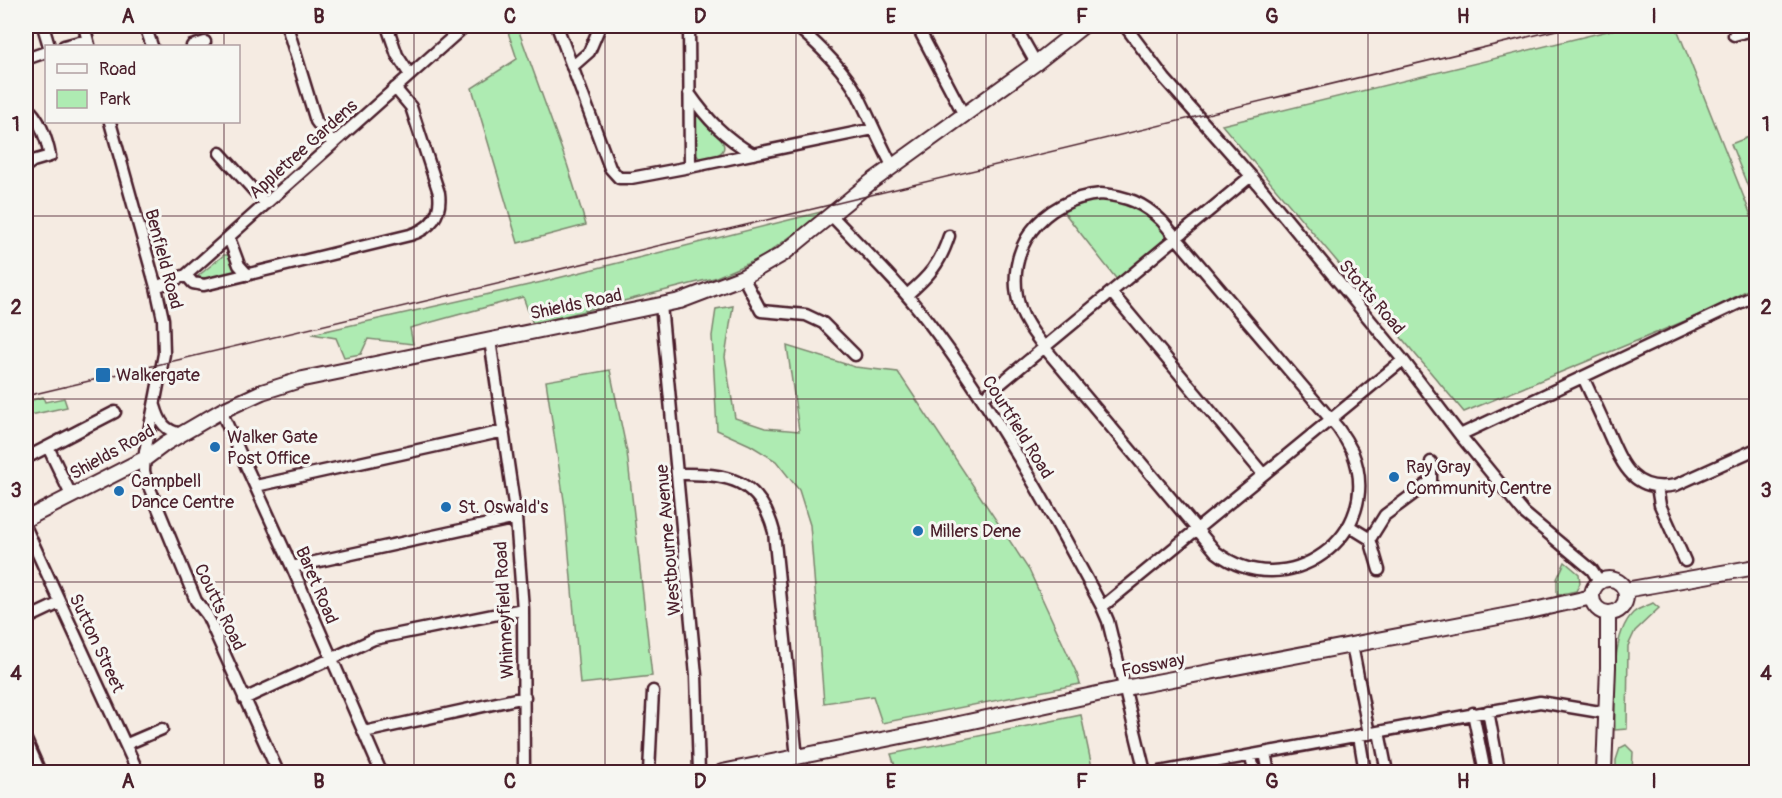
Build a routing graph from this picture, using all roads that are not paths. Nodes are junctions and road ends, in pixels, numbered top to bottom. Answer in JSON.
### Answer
{"nodes":[{"id":1,"x":43,"y":26,"type":"edge"},
{"id":2,"x":84,"y":26,"type":"edge"},
{"id":3,"x":145,"y":26,"type":"edge"},
{"id":4,"x":287,"y":26,"type":"edge"},
{"id":5,"x":387,"y":26,"type":"edge"},
{"id":6,"x":465,"y":26,"type":"edge"},
{"id":7,"x":557,"y":26,"type":"edge"},
{"id":8,"x":600,"y":26,"type":"edge"},
{"id":9,"x":689,"y":26,"type":"edge"},
{"id":10,"x":796,"y":26,"type":"edge"},
{"id":11,"x":917,"y":26,"type":"edge"},
{"id":12,"x":1015,"y":26,"type":"edge"},
{"id":13,"x":1083,"y":26,"type":"edge"},
{"id":14,"x":1125,"y":26,"type":"edge"},
{"id":15,"x":1756,"y":29,"type":"edge"},
{"id":16,"x":1734,"y":35,"type":"dead end"},
{"id":17,"x":205,"y":42,"type":"dead end"},
{"id":18,"x":88,"y":43,"type":"edge"},
{"id":19,"x":49,"y":45,"type":"edge"},
{"id":20,"x":72,"y":45,"type":"edge"},
{"id":21,"x":152,"y":45,"type":"edge"},
{"id":22,"x":195,"y":45,"type":"edge"},
{"id":23,"x":45,"y":52,"type":"edge"},
{"id":24,"x":26,"y":59,"type":"edge"},
{"id":25,"x":1036,"y":63,"type":"junction"},
{"id":26,"x":572,"y":67,"type":"junction"},
{"id":27,"x":410,"y":75,"type":"junction"},
{"id":28,"x":395,"y":88,"type":"junction"},
{"id":29,"x":689,"y":93,"type":"junction"},
{"id":30,"x":26,"y":107,"type":"edge"},
{"id":31,"x":964,"y":115,"type":"junction"},
{"id":32,"x":110,"y":123,"type":"edge"},
{"id":33,"x":873,"y":129,"type":"junction"},
{"id":34,"x":333,"y":144,"type":"junction"},
{"id":35,"x":220,"y":153,"type":"dead end"},
{"id":36,"x":753,"y":154,"type":"junction"},
{"id":37,"x":26,"y":166,"type":"edge"},
{"id":38,"x":690,"y":167,"type":"junction"},
{"id":39,"x":893,"y":167,"type":"junction"},
{"id":40,"x":1251,"y":176,"type":"junction"},
{"id":41,"x":266,"y":204,"type":"junction"},
{"id":42,"x":831,"y":215,"type":"junction"},
{"id":43,"x":949,"y":236,"type":"dead end"},
{"id":44,"x":1176,"y":237,"type":"junction"},
{"id":45,"x":229,"y":238,"type":"junction"},
{"id":46,"x":186,"y":275,"type":"junction"},
{"id":47,"x":248,"y":275,"type":"junction"},
{"id":48,"x":743,"y":277,"type":"junction"},
{"id":49,"x":156,"y":287,"type":"junction"},
{"id":50,"x":1111,"y":292,"type":"junction"},
{"id":51,"x":907,"y":295,"type":"junction"},
{"id":52,"x":1756,"y":295,"type":"edge"},
{"id":53,"x":662,"y":305,"type":"junction"},
{"id":54,"x":490,"y":340,"type":"junction"},
{"id":55,"x":1044,"y":347,"type":"junction"},
{"id":56,"x":855,"y":355,"type":"dead end"},
{"id":57,"x":1403,"y":360,"type":"junction"},
{"id":58,"x":1583,"y":377,"type":"junction"},
{"id":59,"x":982,"y":399,"type":"junction"},
{"id":60,"x":155,"y":406,"type":"junction"},
{"id":61,"x":221,"y":411,"type":"junction"},
{"id":62,"x":115,"y":412,"type":"dead end"},
{"id":63,"x":1330,"y":419,"type":"junction"},
{"id":64,"x":504,"y":431,"type":"junction"},
{"id":65,"x":183,"y":434,"type":"junction"},
{"id":66,"x":1460,"y":435,"type":"junction"},
{"id":67,"x":48,"y":447,"type":"junction"},
{"id":68,"x":1756,"y":449,"type":"edge"},
{"id":69,"x":146,"y":455,"type":"junction"},
{"id":70,"x":26,"y":458,"type":"edge"},
{"id":71,"x":1431,"y":462,"type":"dead end"},
{"id":72,"x":679,"y":474,"type":"junction"},
{"id":73,"x":1263,"y":474,"type":"junction"},
{"id":74,"x":256,"y":486,"type":"junction"},
{"id":75,"x":1657,"y":487,"type":"junction"},
{"id":76,"x":71,"y":495,"type":"junction"},
{"id":77,"x":516,"y":518,"type":"junction"},
{"id":78,"x":26,"y":519,"type":"edge"},
{"id":79,"x":1349,"y":526,"type":"junction"},
{"id":80,"x":26,"y":528,"type":"edge"},
{"id":81,"x":1195,"y":530,"type":"junction"},
{"id":82,"x":1370,"y":539,"type":"junction"},
{"id":83,"x":1685,"y":561,"type":"dead end"},
{"id":84,"x":292,"y":567,"type":"junction"},
{"id":85,"x":1756,"y":567,"type":"edge"},
{"id":86,"x":1379,"y":570,"type":"dead end"},
{"id":87,"x":1600,"y":582,"type":"junction"},
{"id":88,"x":1625,"y":590,"type":"junction"},
{"id":89,"x":1592,"y":597,"type":"junction"},
{"id":90,"x":60,"y":603,"type":"junction"},
{"id":91,"x":1102,"y":607,"type":"junction"},
{"id":92,"x":523,"y":609,"type":"junction"},
{"id":93,"x":1608,"y":613,"type":"junction"},
{"id":94,"x":26,"y":619,"type":"edge"},
{"id":95,"x":1352,"y":645,"type":"junction"},
{"id":96,"x":331,"y":660,"type":"junction"},
{"id":97,"x":1125,"y":688,"type":"junction"},
{"id":98,"x":653,"y":691,"type":"dead end"},
{"id":99,"x":525,"y":697,"type":"junction"},
{"id":100,"x":244,"y":699,"type":"junction"},
{"id":101,"x":1488,"y":711,"type":"junction"},
{"id":102,"x":1473,"y":713,"type":"junction"},
{"id":103,"x":1606,"y":713,"type":"junction"},
{"id":104,"x":162,"y":729,"type":"dead end"},
{"id":105,"x":364,"y":732,"type":"junction"},
{"id":106,"x":1369,"y":734,"type":"junction"},
{"id":107,"x":26,"y":740,"type":"edge"},
{"id":108,"x":127,"y":744,"type":"junction"},
{"id":109,"x":1265,"y":753,"type":"junction"},
{"id":110,"x":1251,"y":756,"type":"junction"},
{"id":111,"x":796,"y":758,"type":"junction"},
{"id":112,"x":40,"y":772,"type":"edge"},
{"id":113,"x":138,"y":772,"type":"edge"},
{"id":114,"x":278,"y":772,"type":"edge"},
{"id":115,"x":381,"y":772,"type":"edge"},
{"id":116,"x":524,"y":772,"type":"edge"},
{"id":117,"x":650,"y":772,"type":"edge"},
{"id":118,"x":699,"y":772,"type":"edge"},
{"id":119,"x":722,"y":772,"type":"edge"},
{"id":120,"x":1145,"y":772,"type":"edge"},
{"id":121,"x":1160,"y":772,"type":"edge"},
{"id":122,"x":1254,"y":772,"type":"edge"},
{"id":123,"x":1269,"y":772,"type":"edge"},
{"id":124,"x":1365,"y":772,"type":"edge"},
{"id":125,"x":1387,"y":772,"type":"edge"},
{"id":126,"x":1485,"y":772,"type":"edge"},
{"id":127,"x":1604,"y":772,"type":"edge"}],
"edges":[{"from":1,"to":19,"type":"street"},
{"from":2,"to":18,"type":"street"},
{"from":3,"to":21,"type":"street"},
{"from":4,"to":34,"type":"street"},
{"from":5,"to":27,"type":"street"},
{"from":6,"to":27,"type":"street","name":"Appletree Gardens"},
{"from":7,"to":26,"type":"street"},
{"from":8,"to":26,"type":"street"},
{"from":9,"to":29,"type":"street"},
{"from":10,"to":33,"type":"street"},
{"from":11,"to":31,"type":"street"},
{"from":12,"to":25,"type":"street"},
{"from":13,"to":25,"type":"main road","name":"Shields Road"},
{"from":14,"to":40,"type":"street","name":"Stotts Road"},
{"from":15,"to":16,"type":"street"},
{"from":17,"to":22,"type":"street"},
{"from":18,"to":20,"type":"street"},
{"from":23,"to":24,"type":"street"},
{"from":25,"to":31,"type":"main road","name":"Shields Road"},
{"from":26,"to":38,"type":"street"},
{"from":27,"to":28,"type":"street","name":"Appletree Gardens"},
{"from":28,"to":34,"type":"street","name":"Appletree Gardens"},
{"from":28,"to":47,"type":"street"},
{"from":29,"to":36,"type":"street"},
{"from":29,"to":38,"type":"street"},
{"from":30,"to":37,"type":"street"},
{"from":31,"to":39,"type":"main road","name":"Shields Road"},
{"from":32,"to":49,"type":"street","name":"Benfield Road"},
{"from":33,"to":36,"type":"street"},
{"from":33,"to":39,"type":"street"},
{"from":34,"to":41,"type":"street","name":"Appletree Gardens"},
{"from":35,"to":41,"type":"street"},
{"from":36,"to":38,"type":"street"},
{"from":39,"to":42,"type":"main road","name":"Shields Road"},
{"from":40,"to":44,"type":"street"},
{"from":40,"to":57,"type":"street","name":"Stotts Road"},
{"from":41,"to":45,"type":"street","name":"Appletree Gardens"},
{"from":42,"to":48,"type":"main road","name":"Shields Road"},
{"from":42,"to":51,"type":"street","name":"Courtfield Road"},
{"from":43,"to":51,"type":"street"},
{"from":44,"to":50,"type":"street"},
{"from":44,"to":55,"type":"street"},
{"from":44,"to":63,"type":"street"},
{"from":45,"to":46,"type":"street","name":"Appletree Gardens"},
{"from":45,"to":47,"type":"street"},
{"from":46,"to":47,"type":"street"},
{"from":46,"to":49,"type":"street","name":"Appletree Gardens"},
{"from":48,"to":53,"type":"main road","name":"Shields Road"},
{"from":48,"to":56,"type":"street"},
{"from":49,"to":60,"type":"street","name":"Benfield Road"},
{"from":50,"to":55,"type":"street"},
{"from":50,"to":73,"type":"street"},
{"from":51,"to":59,"type":"street","name":"Courtfield Road"},
{"from":52,"to":58,"type":"street"},
{"from":53,"to":54,"type":"main road","name":"Shields Road"},
{"from":53,"to":72,"type":"street","name":"Westbourne Avenue"},
{"from":54,"to":61,"type":"main road","name":"Shields Road"},
{"from":54,"to":64,"type":"street","name":"Whinneyfield Road"},
{"from":55,"to":59,"type":"street"},
{"from":55,"to":81,"type":"street"},
{"from":57,"to":63,"type":"street"},
{"from":57,"to":66,"type":"street","name":"Stotts Road"},
{"from":58,"to":66,"type":"street"},
{"from":58,"to":75,"type":"street"},
{"from":59,"to":91,"type":"street","name":"Courtfield Road"},
{"from":60,"to":65,"type":"street"},
{"from":60,"to":69,"type":"street","name":"Benfield Road"},
{"from":61,"to":65,"type":"main road","name":"Shields Road"},
{"from":61,"to":74,"type":"street","name":"Baret Road"},
{"from":62,"to":67,"type":"street"},
{"from":63,"to":73,"type":"street"},
{"from":63,"to":79,"type":"street"},
{"from":64,"to":74,"type":"street"},
{"from":64,"to":77,"type":"street","name":"Whinneyfield Road"},
{"from":65,"to":69,"type":"main road","name":"Shields Road"},
{"from":66,"to":87,"type":"street","name":"Stotts Road"},
{"from":67,"to":70,"type":"street"},
{"from":67,"to":76,"type":"street"},
{"from":68,"to":75,"type":"street"},
{"from":69,"to":76,"type":"main road","name":"Shields Road"},
{"from":69,"to":100,"type":"street","name":"Coutts Road"},
{"from":71,"to":82,"type":"street"},
{"from":72,"to":111,"type":"street"},
{"from":72,"to":118,"type":"street","name":"Westbourne Avenue"},
{"from":73,"to":81,"type":"street"},
{"from":74,"to":84,"type":"street","name":"Baret Road"},
{"from":75,"to":83,"type":"street"},
{"from":76,"to":78,"type":"main road","name":"Shields Road"},
{"from":77,"to":84,"type":"street"},
{"from":77,"to":92,"type":"street","name":"Whinneyfield Road"},
{"from":79,"to":81,"type":"street"},
{"from":79,"to":82,"type":"street"},
{"from":80,"to":90,"type":"street","name":"Sutton Street"},
{"from":81,"to":91,"type":"street"},
{"from":82,"to":86,"type":"street"},
{"from":84,"to":96,"type":"street","name":"Baret Road"},
{"from":85,"to":88,"type":"main road"},
{"from":87,"to":88,"type":"main road"},
{"from":87,"to":89,"type":"main road"},
{"from":88,"to":93,"type":"main road"},
{"from":89,"to":93,"type":"main road"},
{"from":89,"to":95,"type":"main road","name":"Fossway"},
{"from":90,"to":94,"type":"street"},
{"from":90,"to":108,"type":"street","name":"Sutton Street"},
{"from":91,"to":97,"type":"street","name":"Courtfield Road"},
{"from":92,"to":96,"type":"street"},
{"from":92,"to":99,"type":"street","name":"Whinneyfield Road"},
{"from":93,"to":103,"type":"main road"},
{"from":95,"to":97,"type":"main road","name":"Fossway"},
{"from":95,"to":106,"type":"street"},
{"from":96,"to":100,"type":"street"},
{"from":96,"to":105,"type":"street","name":"Baret Road"},
{"from":97,"to":111,"type":"main road","name":"Fossway"},
{"from":97,"to":120,"type":"street","name":"Courtfield Road"},
{"from":98,"to":117,"type":"street"},
{"from":99,"to":105,"type":"street"},
{"from":99,"to":116,"type":"street","name":"Whinneyfield Road"},
{"from":100,"to":114,"type":"street","name":"Coutts Road"},
{"from":101,"to":102,"type":"street"},
{"from":101,"to":103,"type":"street"},
{"from":101,"to":126,"type":"street"},
{"from":102,"to":106,"type":"street"},
{"from":102,"to":126,"type":"street"},
{"from":103,"to":127,"type":"main road"},
{"from":104,"to":108,"type":"street"},
{"from":105,"to":115,"type":"street","name":"Baret Road"},
{"from":106,"to":109,"type":"street"},
{"from":106,"to":124,"type":"street"},
{"from":106,"to":125,"type":"street"},
{"from":107,"to":112,"type":"street"},
{"from":108,"to":113,"type":"street","name":"Sutton Street"},
{"from":109,"to":110,"type":"street"},
{"from":109,"to":123,"type":"street"},
{"from":110,"to":121,"type":"street"},
{"from":110,"to":122,"type":"street"},
{"from":111,"to":119,"type":"main road","name":"Fossway"}]}
